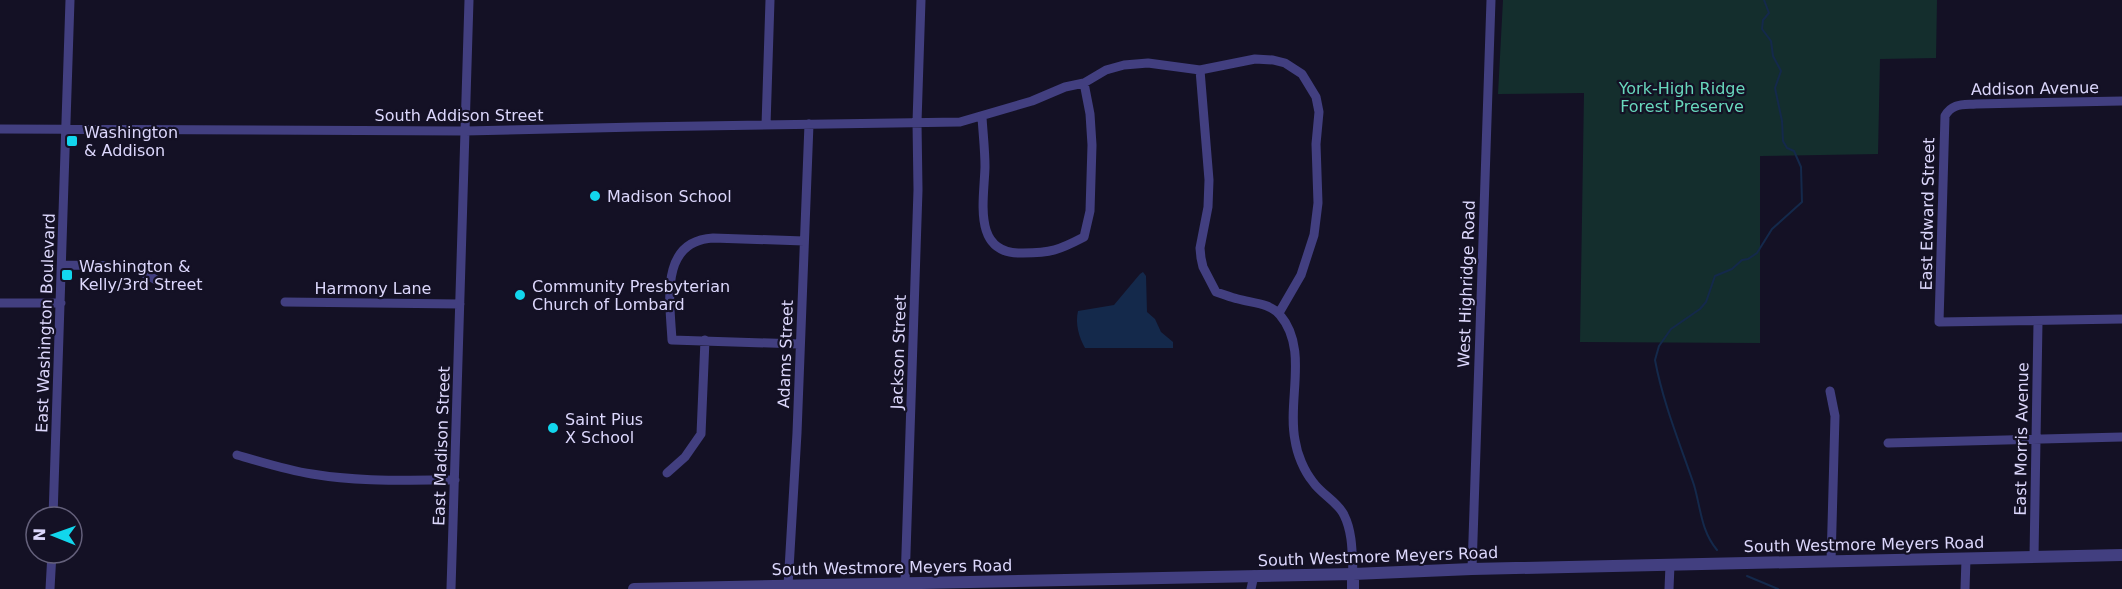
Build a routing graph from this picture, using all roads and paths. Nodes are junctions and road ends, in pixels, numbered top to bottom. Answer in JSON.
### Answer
{"nodes":[{"id":1,"x":70,"y":0,"type":"edge"},
{"id":2,"x":469,"y":0,"type":"edge"},
{"id":3,"x":770,"y":0,"type":"edge"},
{"id":4,"x":921,"y":0,"type":"edge"},
{"id":5,"x":1491,"y":0,"type":"edge"},
{"id":6,"x":1200,"y":70,"type":"junction"},
{"id":7,"x":1084,"y":82,"type":"junction"},
{"id":8,"x":2122,"y":101,"type":"edge"},
{"id":9,"x":1949,"y":109,"type":"joint"},
{"id":10,"x":982,"y":117,"type":"junction"},
{"id":11,"x":917,"y":122,"type":"junction"},
{"id":12,"x":809,"y":124,"type":"junction"},
{"id":13,"x":766,"y":125,"type":"junction"},
{"id":14,"x":0,"y":129,"type":"edge"},
{"id":15,"x":66,"y":129,"type":"junction"},
{"id":16,"x":465,"y":131,"type":"junction"},
{"id":17,"x":804,"y":241,"type":"junction"},
{"id":18,"x":63,"y":265,"type":"junction"},
{"id":19,"x":165,"y":285,"type":"dead end"},
{"id":20,"x":285,"y":302,"type":"dead end"},
{"id":21,"x":0,"y":303,"type":"edge"},
{"id":22,"x":61,"y":303,"type":"junction"},
{"id":23,"x":460,"y":304,"type":"junction"},
{"id":24,"x":1279,"y":313,"type":"junction"},
{"id":25,"x":2122,"y":319,"type":"edge"},
{"id":26,"x":2038,"y":322,"type":"junction"},
{"id":27,"x":705,"y":340,"type":"junction"},
{"id":28,"x":800,"y":344,"type":"junction"},
{"id":29,"x":1830,"y":392,"type":"dead end"},
{"id":30,"x":2122,"y":437,"type":"edge"},
{"id":31,"x":2037,"y":438,"type":"junction"},
{"id":32,"x":1888,"y":443,"type":"dead end"},
{"id":33,"x":237,"y":454,"type":"dead end"},
{"id":34,"x":667,"y":473,"type":"dead end"},
{"id":35,"x":454,"y":480,"type":"junction"},
{"id":36,"x":53,"y":505,"type":"edge"},
{"id":37,"x":2122,"y":555,"type":"edge"},
{"id":38,"x":2034,"y":556,"type":"junction"},
{"id":39,"x":1966,"y":559,"type":"junction"},
{"id":40,"x":1831,"y":562,"type":"junction"},
{"id":41,"x":51,"y":565,"type":"edge"},
{"id":42,"x":1670,"y":565,"type":"junction"},
{"id":43,"x":1472,"y":569,"type":"junction"},
{"id":44,"x":1353,"y":574,"type":"junction"},
{"id":45,"x":1254,"y":575,"type":"junction"},
{"id":46,"x":901,"y":585,"type":"edge"},
{"id":47,"x":788,"y":586,"type":"junction"},
{"id":48,"x":50,"y":589,"type":"edge"},
{"id":49,"x":451,"y":589,"type":"edge"},
{"id":50,"x":634,"y":589,"type":"edge"},
{"id":51,"x":1251,"y":589,"type":"edge"},
{"id":52,"x":1353,"y":589,"type":"edge"},
{"id":53,"x":1669,"y":589,"type":"edge"},
{"id":54,"x":1965,"y":589,"type":"edge"}],
"edges":[{"from":1,"to":15,"type":"street","name":"East Washington Boulevard"},
{"from":2,"to":16,"type":"street","name":"East Madison Street"},
{"from":3,"to":13,"type":"street"},
{"from":4,"to":11,"type":"street","name":"Jackson Street"},
{"from":5,"to":43,"type":"street","name":"West Highridge Road"},
{"from":6,"to":7,"type":"street","name":"South Addison Street"},
{"from":6,"to":24,"type":"street"},
{"from":6,"to":24,"type":"street","name":"South Addison Street"},
{"from":7,"to":10,"type":"street","name":"South Addison Street"},
{"from":7,"to":10,"type":"street"},
{"from":8,"to":9,"type":"street","name":"Addison Avenue"},
{"from":9,"to":26,"type":"street","name":"East Edward Street"},
{"from":10,"to":11,"type":"street","name":"South Addison Street"},
{"from":11,"to":12,"type":"street","name":"South Addison Street"},
{"from":11,"to":46,"type":"street","name":"Jackson Street"},
{"from":12,"to":13,"type":"street","name":"South Addison Street"},
{"from":12,"to":17,"type":"street","name":"Adams Street"},
{"from":13,"to":16,"type":"street","name":"South Addison Street"},
{"from":14,"to":15,"type":"street","name":"South Addison Street"},
{"from":15,"to":16,"type":"street","name":"South Addison Street"},
{"from":15,"to":18,"type":"street","name":"East Washington Boulevard"},
{"from":16,"to":23,"type":"street","name":"East Madison Street"},
{"from":17,"to":27,"type":"street"},
{"from":17,"to":28,"type":"street","name":"Adams Street"},
{"from":18,"to":19,"type":"street"},
{"from":18,"to":22,"type":"street","name":"East Washington Boulevard"},
{"from":20,"to":23,"type":"street","name":"Harmony Lane"},
{"from":21,"to":22,"type":"street"},
{"from":22,"to":36,"type":"street","name":"East Washington Boulevard"},
{"from":23,"to":35,"type":"street","name":"East Madison Street"},
{"from":24,"to":44,"type":"street"},
{"from":25,"to":26,"type":"street"},
{"from":26,"to":31,"type":"street","name":"East Morris Avenue"},
{"from":27,"to":28,"type":"street"},
{"from":27,"to":34,"type":"street"},
{"from":28,"to":47,"type":"street","name":"Adams Street"},
{"from":29,"to":40,"type":"street"},
{"from":30,"to":31,"type":"street"},
{"from":31,"to":32,"type":"street"},
{"from":31,"to":38,"type":"street","name":"East Morris Avenue"},
{"from":33,"to":35,"type":"street"},
{"from":35,"to":49,"type":"street","name":"East Madison Street"},
{"from":37,"to":38,"type":"street","name":"South Westmore Meyers Road"},
{"from":38,"to":39,"type":"street","name":"South Westmore Meyers Road"},
{"from":39,"to":40,"type":"street","name":"South Westmore Meyers Road"},
{"from":39,"to":54,"type":"street"},
{"from":40,"to":42,"type":"street","name":"South Westmore Meyers Road"},
{"from":41,"to":48,"type":"street"},
{"from":42,"to":43,"type":"street","name":"South Westmore Meyers Road"},
{"from":42,"to":53,"type":"street"},
{"from":43,"to":44,"type":"street","name":"South Westmore Meyers Road"},
{"from":44,"to":45,"type":"street","name":"South Westmore Meyers Road"},
{"from":44,"to":52,"type":"street"},
{"from":45,"to":46,"type":"street","name":"South Westmore Meyers Road"},
{"from":45,"to":51,"type":"street"},
{"from":46,"to":47,"type":"street","name":"South Westmore Meyers Road"},
{"from":47,"to":50,"type":"street","name":"South Westmore Meyers Road"}]}
